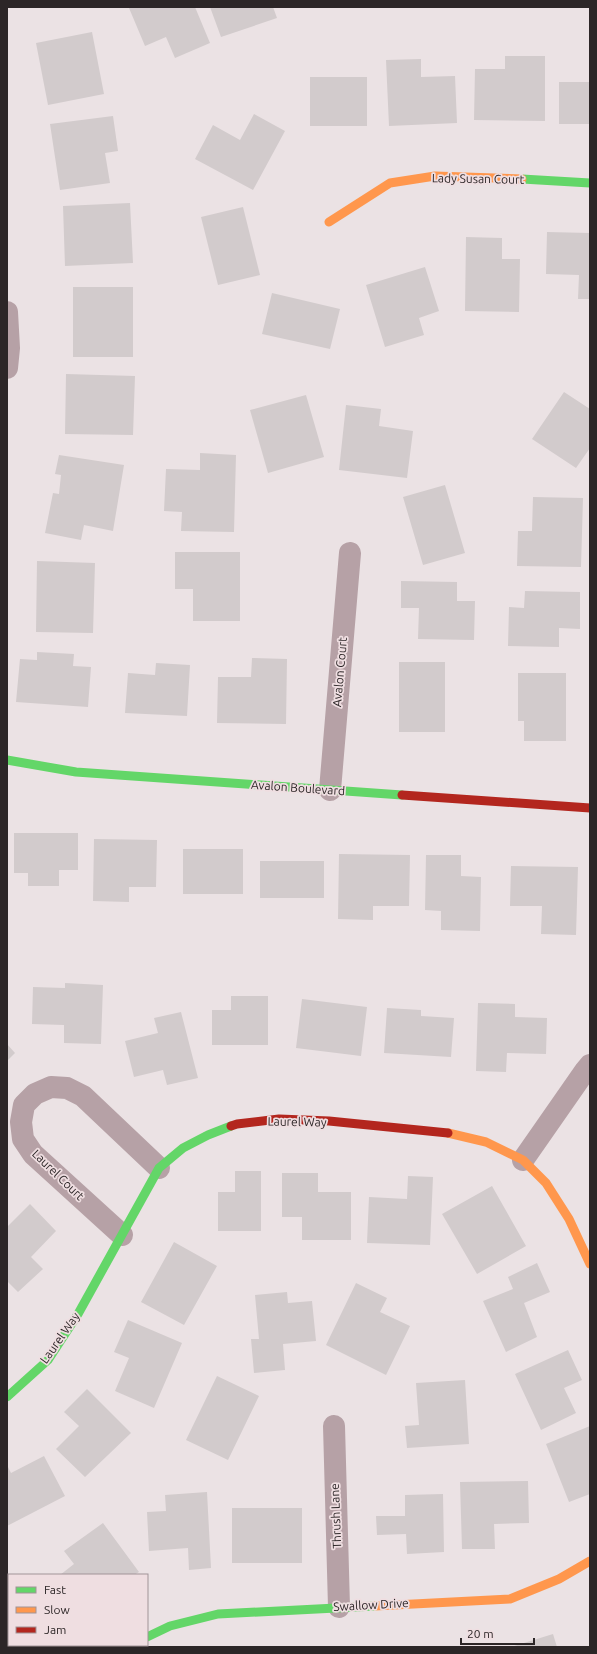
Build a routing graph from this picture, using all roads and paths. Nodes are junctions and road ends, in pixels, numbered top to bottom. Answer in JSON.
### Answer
{"nodes":[{"id":1,"x":590,"y":183,"type":"edge"},
{"id":2,"x":329,"y":222,"type":"dead end"},
{"id":3,"x":7,"y":312,"type":"edge"},
{"id":4,"x":7,"y":368,"type":"edge"},
{"id":5,"x":350,"y":553,"type":"dead end"},
{"id":6,"x":7,"y":760,"type":"edge"},
{"id":7,"x":330,"y":790,"type":"junction"},
{"id":8,"x":590,"y":808,"type":"edge"},
{"id":9,"x":590,"y":1065,"type":"edge"},
{"id":10,"x":523,"y":1160,"type":"junction"},
{"id":11,"x":159,"y":1168,"type":"junction"},
{"id":12,"x":122,"y":1235,"type":"junction"},
{"id":13,"x":590,"y":1264,"type":"edge"},
{"id":14,"x":7,"y":1397,"type":"edge"},
{"id":15,"x":334,"y":1426,"type":"dead end"},
{"id":16,"x":590,"y":1561,"type":"edge"},
{"id":17,"x":339,"y":1607,"type":"junction"},
{"id":18,"x":148,"y":1637,"type":"edge"}],
"edges":[{"from":1,"to":2,"type":"street","name":"Lady Susan Court"},
{"from":3,"to":4,"type":"street"},
{"from":5,"to":7,"type":"street","name":"Avalon Court"},
{"from":6,"to":7,"type":"street","name":"Avalon Boulevard"},
{"from":7,"to":8,"type":"street","name":"Avalon Boulevard"},
{"from":9,"to":10,"type":"street"},
{"from":10,"to":11,"type":"street","name":"Laurel Way"},
{"from":10,"to":13,"type":"street","name":"Laurel Way"},
{"from":11,"to":12,"type":"street","name":"Laurel Way"},
{"from":11,"to":12,"type":"street","name":"Laurel Court"},
{"from":12,"to":14,"type":"street","name":"Laurel Way"},
{"from":15,"to":17,"type":"street","name":"Thrush Lane"},
{"from":16,"to":17,"type":"street","name":"Swallow Drive"},
{"from":17,"to":18,"type":"street","name":"Swallow Drive"}]}
